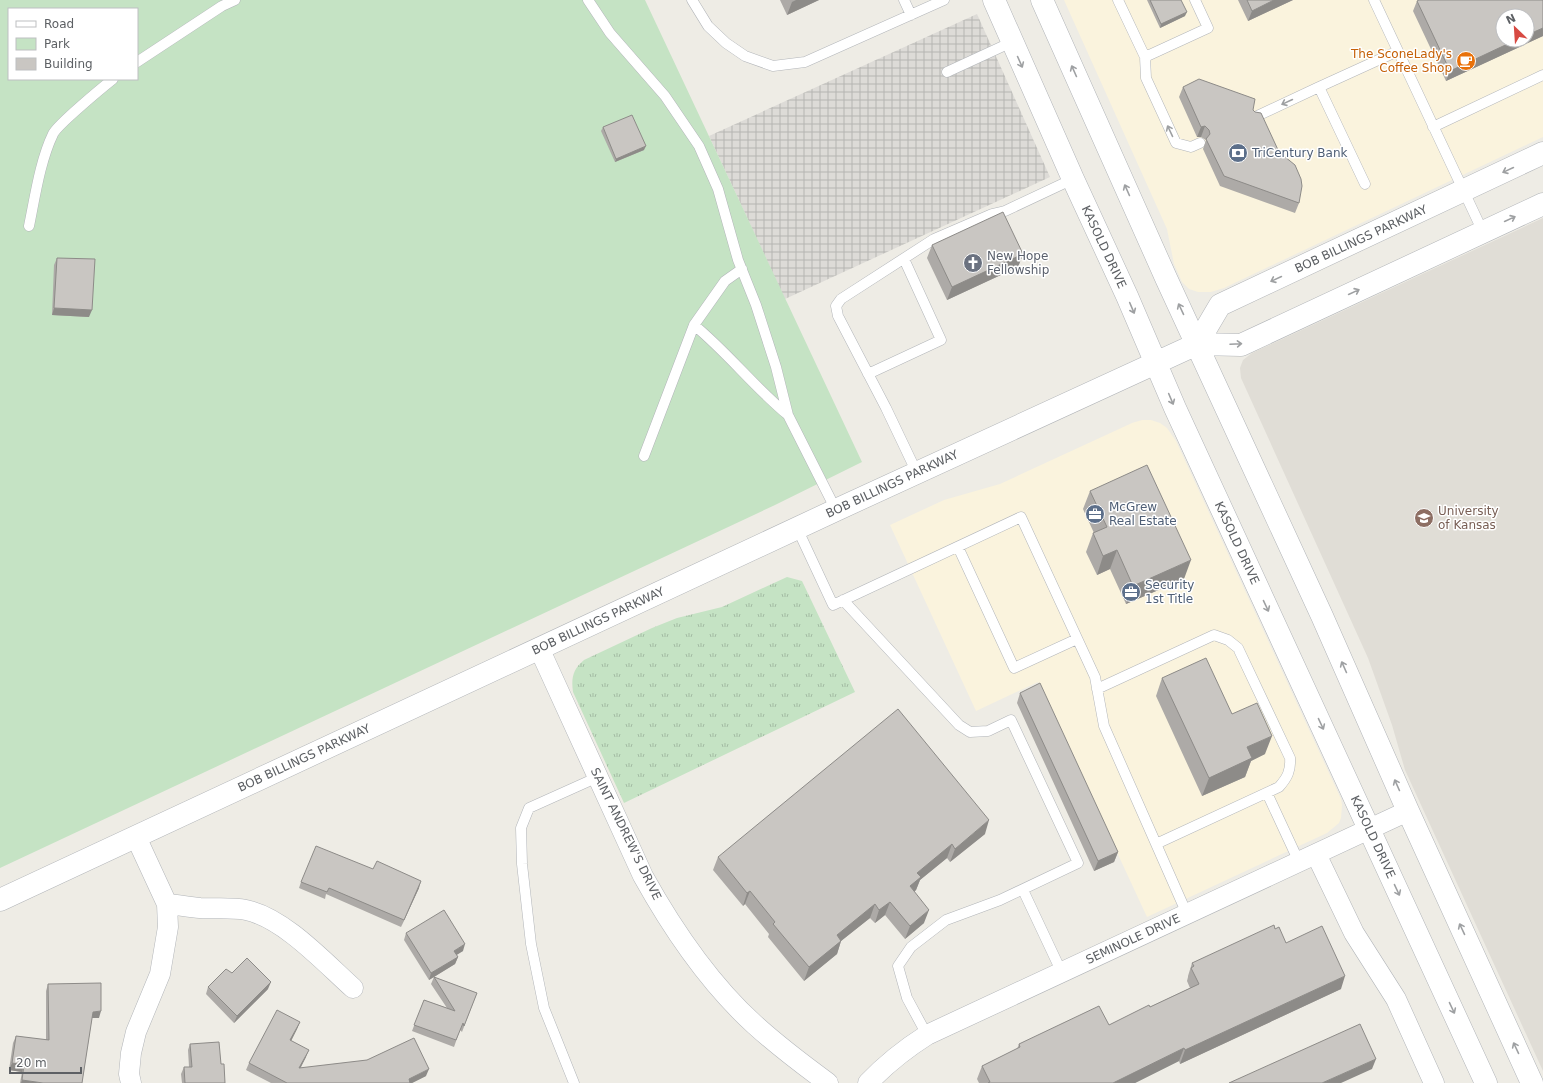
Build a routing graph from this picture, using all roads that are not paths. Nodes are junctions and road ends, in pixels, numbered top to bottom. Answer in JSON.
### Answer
{"nodes":[{"id":1,"x":235,"y":0,"type":"edge"},
{"id":2,"x":588,"y":0,"type":"edge"},
{"id":3,"x":692,"y":0,"type":"edge"},
{"id":4,"x":904,"y":0,"type":"edge"},
{"id":5,"x":944,"y":0,"type":"edge"},
{"id":6,"x":994,"y":0,"type":"edge"},
{"id":7,"x":1042,"y":0,"type":"edge"},
{"id":8,"x":1118,"y":0,"type":"edge"},
{"id":9,"x":1195,"y":0,"type":"edge"},
{"id":10,"x":1374,"y":0,"type":"edge"},
{"id":11,"x":911,"y":15,"type":"junction"},
{"id":12,"x":1012,"y":42,"type":"junction"},
{"id":13,"x":1398,"y":51,"type":"junction"},
{"id":14,"x":1145,"y":57,"type":"junction"},
{"id":15,"x":138,"y":61,"type":"edge"},
{"id":16,"x":947,"y":72,"type":"dead end"},
{"id":17,"x":1543,"y":75,"type":"edge"},
{"id":18,"x":112,"y":80,"type":"edge"},
{"id":19,"x":1319,"y":87,"type":"junction"},
{"id":20,"x":1255,"y":118,"type":"edge"},
{"id":21,"x":1433,"y":127,"type":"junction"},
{"id":22,"x":1200,"y":143,"type":"edge"},
{"id":23,"x":1543,"y":153,"type":"edge"},
{"id":24,"x":1073,"y":179,"type":"junction"},
{"id":25,"x":1364,"y":184,"type":"dead end"},
{"id":26,"x":1463,"y":191,"type":"junction"},
{"id":27,"x":1543,"y":204,"type":"edge"},
{"id":28,"x":29,"y":226,"type":"dead end"},
{"id":29,"x":1483,"y":232,"type":"junction"},
{"id":30,"x":904,"y":259,"type":"junction"},
{"id":31,"x":742,"y":269,"type":"junction"},
{"id":32,"x":694,"y":325,"type":"junction"},
{"id":33,"x":1197,"y":344,"type":"junction"},
{"id":34,"x":1156,"y":363,"type":"junction"},
{"id":35,"x":868,"y":374,"type":"junction"},
{"id":36,"x":788,"y":415,"type":"junction"},
{"id":37,"x":644,"y":456,"type":"dead end"},
{"id":38,"x":917,"y":473,"type":"junction"},
{"id":39,"x":836,"y":510,"type":"junction"},
{"id":40,"x":796,"y":528,"type":"junction"},
{"id":41,"x":958,"y":547,"type":"junction"},
{"id":42,"x":843,"y":600,"type":"junction"},
{"id":43,"x":1077,"y":639,"type":"junction"},
{"id":44,"x":538,"y":648,"type":"junction"},
{"id":45,"x":1097,"y":690,"type":"junction"},
{"id":46,"x":598,"y":777,"type":"junction"},
{"id":47,"x":1267,"y":793,"type":"junction"},
{"id":48,"x":1408,"y":811,"type":"junction"},
{"id":49,"x":1369,"y":829,"type":"junction"},
{"id":50,"x":136,"y":836,"type":"junction"},
{"id":51,"x":1156,"y":844,"type":"junction"},
{"id":52,"x":1307,"y":858,"type":"junction"},
{"id":53,"x":1023,"y":890,"type":"junction"},
{"id":54,"x":0,"y":900,"type":"edge"},
{"id":55,"x":167,"y":904,"type":"junction"},
{"id":56,"x":1187,"y":914,"type":"junction"},
{"id":57,"x":1062,"y":972,"type":"junction"},
{"id":58,"x":353,"y":988,"type":"dead end"},
{"id":59,"x":927,"y":1035,"type":"junction"},
{"id":60,"x":131,"y":1083,"type":"edge"},
{"id":61,"x":574,"y":1083,"type":"edge"},
{"id":62,"x":828,"y":1083,"type":"edge"},
{"id":63,"x":868,"y":1083,"type":"edge"},
{"id":64,"x":1434,"y":1083,"type":"edge"},
{"id":65,"x":1486,"y":1083,"type":"edge"},
{"id":66,"x":1532,"y":1083,"type":"edge"}],
"edges":[{"from":1,"to":15,"type":"lane"},
{"from":2,"to":31,"type":"lane"},
{"from":3,"to":11,"type":"lane"},
{"from":4,"to":11,"type":"lane"},
{"from":5,"to":11,"type":"lane"},
{"from":6,"to":12,"type":"main road","name":"KASOLD DRIVE"},
{"from":33,"to":7,"type":"main road","one_way":true},
{"from":8,"to":14,"type":"lane"},
{"from":9,"to":14,"type":"lane"},
{"from":10,"to":13,"type":"lane"},
{"from":12,"to":16,"type":"lane"},
{"from":12,"to":24,"type":"main road","name":"KASOLD DRIVE","one_way":true},
{"from":13,"to":19,"type":"lane"},
{"from":13,"to":21,"type":"lane"},
{"from":22,"to":14,"type":"lane","one_way":true},
{"from":17,"to":21,"type":"lane"},
{"from":18,"to":28,"type":"lane"},
{"from":19,"to":20,"type":"lane","one_way":true},
{"from":19,"to":25,"type":"lane"},
{"from":21,"to":26,"type":"lane"},
{"from":23,"to":26,"type":"main road","name":"BOB BILLINGS PARKWAY","one_way":true},
{"from":24,"to":30,"type":"lane"},
{"from":24,"to":34,"type":"main road","name":"KASOLD DRIVE","one_way":true},
{"from":26,"to":29,"type":"lane"},
{"from":26,"to":33,"type":"main road","name":"BOB BILLINGS PARKWAY","one_way":true},
{"from":29,"to":27,"type":"main road","name":"BOB BILLINGS PARKWAY","one_way":true},
{"from":33,"to":29,"type":"main road","name":"BOB BILLINGS PARKWAY","one_way":true},
{"from":30,"to":35,"type":"lane"},
{"from":30,"to":35,"type":"lane"},
{"from":31,"to":32,"type":"lane"},
{"from":31,"to":36,"type":"lane"},
{"from":32,"to":36,"type":"lane"},
{"from":32,"to":37,"type":"lane"},
{"from":33,"to":34,"type":"main road","name":"BOB BILLINGS PARKWAY"},
{"from":48,"to":33,"type":"main road","one_way":true},
{"from":34,"to":38,"type":"main road","name":"BOB BILLINGS PARKWAY"},
{"from":34,"to":49,"type":"main road","name":"KASOLD DRIVE","one_way":true},
{"from":35,"to":38,"type":"lane"},
{"from":36,"to":39,"type":"lane"},
{"from":38,"to":39,"type":"main road","name":"BOB BILLINGS PARKWAY"},
{"from":39,"to":40,"type":"main road","name":"BOB BILLINGS PARKWAY"},
{"from":40,"to":42,"type":"lane"},
{"from":40,"to":44,"type":"main road","name":"BOB BILLINGS PARKWAY"},
{"from":41,"to":42,"type":"lane"},
{"from":41,"to":43,"type":"lane"},
{"from":41,"to":43,"type":"lane"},
{"from":42,"to":53,"type":"lane"},
{"from":43,"to":45,"type":"lane"},
{"from":44,"to":46,"type":"street","name":"SAINT ANDREW'S DRIVE"},
{"from":44,"to":50,"type":"main road","name":"BOB BILLINGS PARKWAY"},
{"from":45,"to":47,"type":"lane"},
{"from":45,"to":51,"type":"lane"},
{"from":46,"to":61,"type":"lane"},
{"from":46,"to":62,"type":"street","name":"SAINT ANDREW'S DRIVE"},
{"from":47,"to":51,"type":"lane"},
{"from":47,"to":52,"type":"lane"},
{"from":48,"to":49,"type":"street","name":"SEMINOLE DRIVE"},
{"from":66,"to":48,"type":"main road","one_way":true},
{"from":49,"to":52,"type":"street","name":"SEMINOLE DRIVE"},
{"from":49,"to":65,"type":"main road","name":"KASOLD DRIVE","one_way":true},
{"from":50,"to":54,"type":"main road","name":"BOB BILLINGS PARKWAY"},
{"from":50,"to":55,"type":"street"},
{"from":51,"to":56,"type":"lane"},
{"from":52,"to":56,"type":"street","name":"SEMINOLE DRIVE"},
{"from":52,"to":64,"type":"street"},
{"from":53,"to":57,"type":"lane"},
{"from":53,"to":59,"type":"lane"},
{"from":55,"to":58,"type":"street"},
{"from":55,"to":60,"type":"street"},
{"from":56,"to":57,"type":"street","name":"SEMINOLE DRIVE"},
{"from":57,"to":59,"type":"street","name":"SEMINOLE DRIVE"},
{"from":59,"to":63,"type":"street","name":"SEMINOLE DRIVE"}]}
